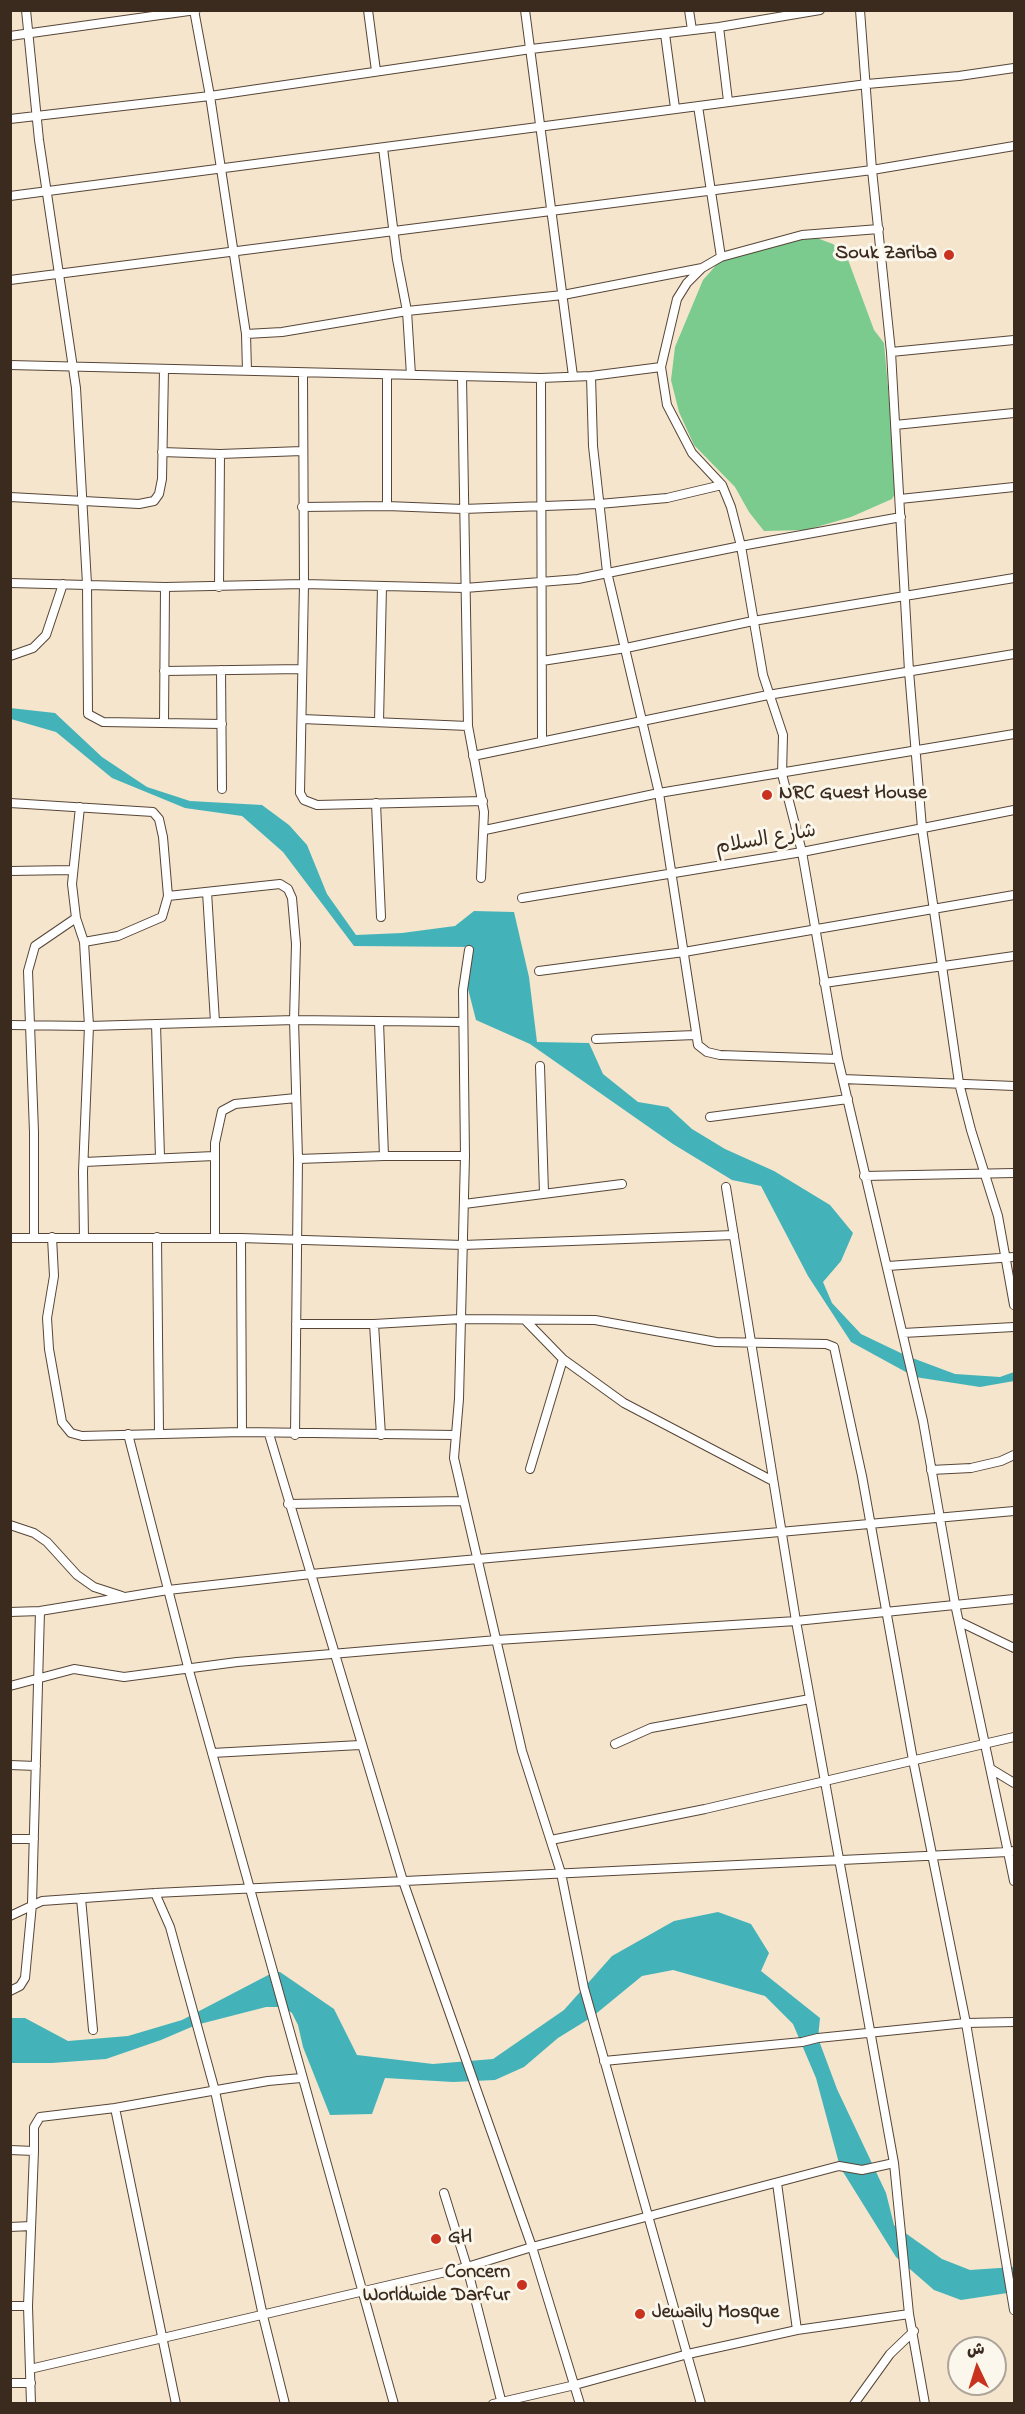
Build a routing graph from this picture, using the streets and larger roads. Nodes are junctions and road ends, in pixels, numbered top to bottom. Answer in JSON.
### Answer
{"nodes":[{"id":1,"x":26,"y":10,"type":"edge"},
{"id":2,"x":368,"y":10,"type":"edge"},
{"id":3,"x":525,"y":10,"type":"edge"},
{"id":4,"x":689,"y":10,"type":"edge"},
{"id":5,"x":820,"y":10,"type":"edge"},
{"id":6,"x":860,"y":10,"type":"edge"},
{"id":7,"x":195,"y":11,"type":"edge"},
{"id":8,"x":719,"y":27,"type":"junction"},
{"id":9,"x":692,"y":30,"type":"junction"},
{"id":10,"x":665,"y":33,"type":"junction"},
{"id":11,"x":29,"y":34,"type":"junction"},
{"id":12,"x":10,"y":36,"type":"edge"},
{"id":13,"x":531,"y":49,"type":"junction"},
{"id":14,"x":1014,"y":68,"type":"edge"},
{"id":15,"x":376,"y":70,"type":"junction"},
{"id":16,"x":867,"y":84,"type":"junction"},
{"id":17,"x":210,"y":96,"type":"junction"},
{"id":18,"x":728,"y":101,"type":"junction"},
{"id":19,"x":698,"y":106,"type":"junction"},
{"id":20,"x":675,"y":108,"type":"junction"},
{"id":21,"x":37,"y":117,"type":"junction"},
{"id":22,"x":10,"y":120,"type":"edge"},
{"id":23,"x":541,"y":125,"type":"junction"},
{"id":24,"x":1014,"y":146,"type":"edge"},
{"id":25,"x":383,"y":148,"type":"junction"},
{"id":26,"x":220,"y":168,"type":"junction"},
{"id":27,"x":872,"y":170,"type":"junction"},
{"id":28,"x":710,"y":189,"type":"junction"},
{"id":29,"x":47,"y":190,"type":"junction"},
{"id":30,"x":10,"y":195,"type":"edge"},
{"id":31,"x":551,"y":209,"type":"junction"},
{"id":32,"x":394,"y":229,"type":"junction"},
{"id":33,"x":879,"y":229,"type":"junction"},
{"id":34,"x":232,"y":250,"type":"junction"},
{"id":35,"x":721,"y":257,"type":"junction"},
{"id":36,"x":702,"y":268,"type":"junction"},
{"id":37,"x":59,"y":276,"type":"junction"},
{"id":38,"x":10,"y":280,"type":"edge"},
{"id":39,"x":563,"y":295,"type":"junction"},
{"id":40,"x":407,"y":311,"type":"junction"},
{"id":41,"x":246,"y":334,"type":"junction"},
{"id":42,"x":1014,"y":339,"type":"edge"},
{"id":43,"x":891,"y":352,"type":"junction"},
{"id":44,"x":10,"y":365,"type":"edge"},
{"id":45,"x":74,"y":366,"type":"junction"},
{"id":46,"x":661,"y":367,"type":"junction"},
{"id":47,"x":164,"y":369,"type":"junction"},
{"id":48,"x":247,"y":371,"type":"junction"},
{"id":49,"x":303,"y":374,"type":"junction"},
{"id":50,"x":387,"y":375,"type":"junction"},
{"id":51,"x":411,"y":375,"type":"junction"},
{"id":52,"x":573,"y":376,"type":"junction"},
{"id":53,"x":591,"y":376,"type":"junction"},
{"id":54,"x":462,"y":377,"type":"junction"},
{"id":55,"x":541,"y":378,"type":"junction"},
{"id":56,"x":1014,"y":413,"type":"edge"},
{"id":57,"x":895,"y":425,"type":"junction"},
{"id":58,"x":302,"y":451,"type":"junction"},
{"id":59,"x":162,"y":452,"type":"junction"},
{"id":60,"x":220,"y":454,"type":"junction"},
{"id":61,"x":722,"y":485,"type":"junction"},
{"id":62,"x":1014,"y":487,"type":"edge"},
{"id":63,"x":10,"y":497,"type":"edge"},
{"id":64,"x":82,"y":499,"type":"junction"},
{"id":65,"x":900,"y":499,"type":"junction"},
{"id":66,"x":600,"y":504,"type":"junction"},
{"id":67,"x":387,"y":506,"type":"junction"},
{"id":68,"x":541,"y":506,"type":"junction"},
{"id":69,"x":302,"y":507,"type":"junction"},
{"id":70,"x":463,"y":509,"type":"junction"},
{"id":71,"x":902,"y":517,"type":"junction"},
{"id":72,"x":741,"y":546,"type":"junction"},
{"id":73,"x":608,"y":572,"type":"junction"},
{"id":74,"x":1014,"y":578,"type":"edge"},
{"id":75,"x":10,"y":583,"type":"edge"},
{"id":76,"x":63,"y":584,"type":"junction"},
{"id":77,"x":87,"y":584,"type":"junction"},
{"id":78,"x":304,"y":584,"type":"junction"},
{"id":79,"x":542,"y":584,"type":"junction"},
{"id":80,"x":165,"y":586,"type":"junction"},
{"id":81,"x":382,"y":586,"type":"junction"},
{"id":82,"x":219,"y":587,"type":"junction"},
{"id":83,"x":465,"y":588,"type":"junction"},
{"id":84,"x":905,"y":597,"type":"junction"},
{"id":85,"x":753,"y":621,"type":"junction"},
{"id":86,"x":626,"y":648,"type":"junction"},
{"id":87,"x":1014,"y":654,"type":"edge"},
{"id":88,"x":10,"y":656,"type":"edge"},
{"id":89,"x":542,"y":661,"type":"junction"},
{"id":90,"x":302,"y":669,"type":"junction"},
{"id":91,"x":221,"y":670,"type":"junction"},
{"id":92,"x":164,"y":671,"type":"junction"},
{"id":93,"x":909,"y":671,"type":"junction"},
{"id":94,"x":768,"y":695,"type":"junction"},
{"id":95,"x":302,"y":719,"type":"junction"},
{"id":96,"x":644,"y":722,"type":"junction"},
{"id":97,"x":164,"y":723,"type":"junction"},
{"id":98,"x":380,"y":723,"type":"junction"},
{"id":99,"x":222,"y":724,"type":"junction"},
{"id":100,"x":468,"y":726,"type":"junction"},
{"id":101,"x":1014,"y":734,"type":"edge"},
{"id":102,"x":542,"y":741,"type":"junction"},
{"id":103,"x":915,"y":750,"type":"junction"},
{"id":104,"x":473,"y":756,"type":"junction"},
{"id":105,"x":782,"y":774,"type":"junction"},
{"id":106,"x":222,"y":789,"type":"dead end"},
{"id":107,"x":659,"y":793,"type":"junction"},
{"id":108,"x":483,"y":801,"type":"junction"},
{"id":109,"x":10,"y":803,"type":"edge"},
{"id":110,"x":376,"y":803,"type":"junction"},
{"id":111,"x":80,"y":807,"type":"junction"},
{"id":112,"x":1014,"y":810,"type":"edge"},
{"id":113,"x":922,"y":828,"type":"junction"},
{"id":114,"x":485,"y":830,"type":"junction"},
{"id":115,"x":802,"y":852,"type":"junction"},
{"id":116,"x":72,"y":870,"type":"junction"},
{"id":117,"x":10,"y":871,"type":"edge"},
{"id":118,"x":674,"y":873,"type":"junction"},
{"id":119,"x":481,"y":878,"type":"dead end"},
{"id":120,"x":207,"y":891,"type":"junction"},
{"id":121,"x":1014,"y":895,"type":"edge"},
{"id":122,"x":168,"y":896,"type":"junction"},
{"id":123,"x":522,"y":898,"type":"dead end"},
{"id":124,"x":932,"y":909,"type":"junction"},
{"id":125,"x":381,"y":917,"type":"dead end"},
{"id":126,"x":76,"y":918,"type":"junction"},
{"id":127,"x":815,"y":929,"type":"junction"},
{"id":128,"x":84,"y":942,"type":"junction"},
{"id":129,"x":469,"y":950,"type":"dead end"},
{"id":130,"x":684,"y":951,"type":"junction"},
{"id":131,"x":1014,"y":956,"type":"edge"},
{"id":132,"x":941,"y":968,"type":"junction"},
{"id":133,"x":539,"y":971,"type":"dead end"},
{"id":134,"x":824,"y":983,"type":"junction"},
{"id":135,"x":294,"y":1020,"type":"junction"},
{"id":136,"x":215,"y":1022,"type":"junction"},
{"id":137,"x":379,"y":1022,"type":"junction"},
{"id":138,"x":463,"y":1022,"type":"junction"},
{"id":139,"x":156,"y":1024,"type":"junction"},
{"id":140,"x":10,"y":1025,"type":"edge"},
{"id":141,"x":29,"y":1026,"type":"junction"},
{"id":142,"x":89,"y":1026,"type":"junction"},
{"id":143,"x":695,"y":1035,"type":"junction"},
{"id":144,"x":596,"y":1039,"type":"dead end"},
{"id":145,"x":838,"y":1059,"type":"junction"},
{"id":146,"x":540,"y":1066,"type":"dead end"},
{"id":147,"x":843,"y":1079,"type":"junction"},
{"id":148,"x":959,"y":1083,"type":"junction"},
{"id":149,"x":1014,"y":1086,"type":"edge"},
{"id":150,"x":296,"y":1098,"type":"junction"},
{"id":151,"x":848,"y":1099,"type":"junction"},
{"id":152,"x":710,"y":1117,"type":"dead end"},
{"id":153,"x":214,"y":1155,"type":"junction"},
{"id":154,"x":384,"y":1156,"type":"junction"},
{"id":155,"x":465,"y":1156,"type":"junction"},
{"id":156,"x":160,"y":1157,"type":"junction"},
{"id":157,"x":298,"y":1160,"type":"junction"},
{"id":158,"x":84,"y":1162,"type":"junction"},
{"id":159,"x":1014,"y":1173,"type":"edge"},
{"id":160,"x":986,"y":1174,"type":"junction"},
{"id":161,"x":864,"y":1176,"type":"junction"},
{"id":162,"x":622,"y":1184,"type":"dead end"},
{"id":163,"x":726,"y":1187,"type":"dead end"},
{"id":164,"x":544,"y":1193,"type":"junction"},
{"id":165,"x":464,"y":1204,"type":"junction"},
{"id":166,"x":734,"y":1235,"type":"junction"},
{"id":167,"x":34,"y":1237,"type":"junction"},
{"id":168,"x":52,"y":1237,"type":"junction"},
{"id":169,"x":157,"y":1237,"type":"junction"},
{"id":170,"x":10,"y":1238,"type":"edge"},
{"id":171,"x":84,"y":1238,"type":"junction"},
{"id":172,"x":215,"y":1238,"type":"junction"},
{"id":173,"x":241,"y":1238,"type":"junction"},
{"id":174,"x":296,"y":1239,"type":"junction"},
{"id":175,"x":463,"y":1245,"type":"junction"},
{"id":176,"x":1011,"y":1257,"type":"edge"},
{"id":177,"x":888,"y":1266,"type":"junction"},
{"id":178,"x":1014,"y":1305,"type":"edge"},
{"id":179,"x":460,"y":1319,"type":"junction"},
{"id":180,"x":526,"y":1321,"type":"junction"},
{"id":181,"x":296,"y":1324,"type":"junction"},
{"id":182,"x":374,"y":1324,"type":"junction"},
{"id":183,"x":1014,"y":1327,"type":"edge"},
{"id":184,"x":903,"y":1333,"type":"junction"},
{"id":185,"x":751,"y":1344,"type":"junction"},
{"id":186,"x":563,"y":1359,"type":"junction"},
{"id":187,"x":159,"y":1432,"type":"junction"},
{"id":188,"x":242,"y":1432,"type":"junction"},
{"id":189,"x":128,"y":1434,"type":"junction"},
{"id":190,"x":268,"y":1434,"type":"junction"},
{"id":191,"x":295,"y":1435,"type":"junction"},
{"id":192,"x":381,"y":1435,"type":"junction"},
{"id":193,"x":455,"y":1435,"type":"junction"},
{"id":194,"x":1014,"y":1455,"type":"edge"},
{"id":195,"x":531,"y":1468,"type":"dead end"},
{"id":196,"x":931,"y":1470,"type":"junction"},
{"id":197,"x":771,"y":1480,"type":"junction"},
{"id":198,"x":463,"y":1502,"type":"junction"},
{"id":199,"x":288,"y":1504,"type":"junction"},
{"id":200,"x":1014,"y":1511,"type":"edge"},
{"id":201,"x":938,"y":1520,"type":"junction"},
{"id":202,"x":10,"y":1524,"type":"edge"},
{"id":203,"x":869,"y":1525,"type":"junction"},
{"id":204,"x":781,"y":1532,"type":"junction"},
{"id":205,"x":477,"y":1559,"type":"junction"},
{"id":206,"x":311,"y":1574,"type":"junction"},
{"id":207,"x":168,"y":1590,"type":"junction"},
{"id":208,"x":127,"y":1597,"type":"junction"},
{"id":209,"x":1014,"y":1599,"type":"edge"},
{"id":210,"x":955,"y":1604,"type":"junction"},
{"id":211,"x":40,"y":1611,"type":"junction"},
{"id":212,"x":885,"y":1611,"type":"junction"},
{"id":213,"x":10,"y":1612,"type":"edge"},
{"id":214,"x":796,"y":1621,"type":"junction"},
{"id":215,"x":960,"y":1622,"type":"junction"},
{"id":216,"x":497,"y":1640,"type":"junction"},
{"id":217,"x":1014,"y":1648,"type":"edge"},
{"id":218,"x":334,"y":1654,"type":"junction"},
{"id":219,"x":188,"y":1667,"type":"junction"},
{"id":220,"x":37,"y":1681,"type":"junction"},
{"id":221,"x":10,"y":1686,"type":"edge"},
{"id":222,"x":810,"y":1699,"type":"junction"},
{"id":223,"x":1014,"y":1737,"type":"edge"},
{"id":224,"x":615,"y":1744,"type":"dead end"},
{"id":225,"x":360,"y":1745,"type":"junction"},
{"id":226,"x":986,"y":1745,"type":"junction"},
{"id":227,"x":212,"y":1753,"type":"junction"},
{"id":228,"x":913,"y":1760,"type":"junction"},
{"id":229,"x":10,"y":1766,"type":"edge"},
{"id":230,"x":36,"y":1766,"type":"junction"},
{"id":231,"x":992,"y":1769,"type":"junction"},
{"id":232,"x":825,"y":1779,"type":"junction"},
{"id":233,"x":1014,"y":1783,"type":"edge"},
{"id":234,"x":10,"y":1839,"type":"edge"},
{"id":235,"x":34,"y":1839,"type":"junction"},
{"id":236,"x":551,"y":1840,"type":"junction"},
{"id":237,"x":1011,"y":1852,"type":"edge"},
{"id":238,"x":933,"y":1856,"type":"junction"},
{"id":239,"x":839,"y":1861,"type":"junction"},
{"id":240,"x":561,"y":1873,"type":"junction"},
{"id":241,"x":403,"y":1881,"type":"junction"},
{"id":242,"x":1014,"y":1881,"type":"edge"},
{"id":243,"x":249,"y":1888,"type":"junction"},
{"id":244,"x":155,"y":1893,"type":"junction"},
{"id":245,"x":81,"y":1898,"type":"junction"},
{"id":246,"x":32,"y":1904,"type":"junction"},
{"id":247,"x":10,"y":1916,"type":"edge"},
{"id":248,"x":10,"y":1991,"type":"edge"},
{"id":249,"x":1014,"y":2022,"type":"edge"},
{"id":250,"x":966,"y":2023,"type":"junction"},
{"id":251,"x":93,"y":2030,"type":"dead end"},
{"id":252,"x":870,"y":2035,"type":"junction"},
{"id":253,"x":604,"y":2061,"type":"junction"},
{"id":254,"x":301,"y":2078,"type":"junction"},
{"id":255,"x":214,"y":2091,"type":"junction"},
{"id":256,"x":115,"y":2108,"type":"junction"},
{"id":257,"x":10,"y":2150,"type":"edge"},
{"id":258,"x":34,"y":2151,"type":"junction"},
{"id":259,"x":894,"y":2163,"type":"junction"},
{"id":260,"x":777,"y":2183,"type":"junction"},
{"id":261,"x":444,"y":2193,"type":"dead end"},
{"id":262,"x":649,"y":2216,"type":"junction"},
{"id":263,"x":31,"y":2226,"type":"junction"},
{"id":264,"x":10,"y":2227,"type":"edge"},
{"id":265,"x":532,"y":2247,"type":"junction"},
{"id":266,"x":467,"y":2267,"type":"junction"},
{"id":267,"x":364,"y":2290,"type":"junction"},
{"id":268,"x":10,"y":2306,"type":"edge"},
{"id":269,"x":28,"y":2306,"type":"junction"},
{"id":270,"x":1014,"y":2310,"type":"edge"},
{"id":271,"x":909,"y":2314,"type":"junction"},
{"id":272,"x":263,"y":2316,"type":"junction"},
{"id":273,"x":797,"y":2330,"type":"junction"},
{"id":274,"x":914,"y":2331,"type":"junction"},
{"id":275,"x":162,"y":2339,"type":"junction"},
{"id":276,"x":688,"y":2354,"type":"junction"},
{"id":277,"x":30,"y":2369,"type":"junction"},
{"id":278,"x":10,"y":2383,"type":"edge"},
{"id":279,"x":31,"y":2383,"type":"junction"},
{"id":280,"x":575,"y":2385,"type":"junction"},
{"id":281,"x":31,"y":2403,"type":"edge"},
{"id":282,"x":176,"y":2403,"type":"edge"},
{"id":283,"x":285,"y":2403,"type":"edge"},
{"id":284,"x":394,"y":2403,"type":"edge"},
{"id":285,"x":499,"y":2403,"type":"edge"},
{"id":286,"x":580,"y":2403,"type":"edge"},
{"id":287,"x":701,"y":2403,"type":"edge"},
{"id":288,"x":854,"y":2403,"type":"edge"},
{"id":289,"x":925,"y":2403,"type":"edge"}],
"edges":[{"from":1,"to":11,"type":"street"},
{"from":2,"to":15,"type":"street"},
{"from":3,"to":13,"type":"street"},
{"from":4,"to":9,"type":"street"},
{"from":5,"to":8,"type":"street"},
{"from":6,"to":16,"type":"street"},
{"from":7,"to":11,"type":"street"},
{"from":7,"to":17,"type":"street"},
{"from":8,"to":9,"type":"street"},
{"from":8,"to":18,"type":"street"},
{"from":9,"to":10,"type":"street"},
{"from":10,"to":13,"type":"street"},
{"from":10,"to":20,"type":"street"},
{"from":11,"to":12,"type":"street"},
{"from":11,"to":21,"type":"street"},
{"from":13,"to":15,"type":"street"},
{"from":13,"to":23,"type":"street"},
{"from":14,"to":16,"type":"street"},
{"from":15,"to":17,"type":"street"},
{"from":16,"to":18,"type":"street"},
{"from":16,"to":27,"type":"street"},
{"from":17,"to":21,"type":"street"},
{"from":17,"to":26,"type":"street"},
{"from":18,"to":19,"type":"street"},
{"from":19,"to":20,"type":"street"},
{"from":19,"to":28,"type":"street"},
{"from":20,"to":23,"type":"street"},
{"from":21,"to":22,"type":"street"},
{"from":21,"to":29,"type":"street"},
{"from":23,"to":25,"type":"street"},
{"from":23,"to":31,"type":"street"},
{"from":24,"to":27,"type":"street"},
{"from":25,"to":26,"type":"street"},
{"from":25,"to":32,"type":"street"},
{"from":26,"to":29,"type":"street"},
{"from":26,"to":34,"type":"street"},
{"from":27,"to":28,"type":"street"},
{"from":27,"to":33,"type":"street"},
{"from":28,"to":31,"type":"street"},
{"from":28,"to":35,"type":"street"},
{"from":29,"to":30,"type":"street"},
{"from":29,"to":37,"type":"street"},
{"from":31,"to":32,"type":"street"},
{"from":31,"to":39,"type":"street"},
{"from":32,"to":34,"type":"street"},
{"from":32,"to":40,"type":"street"},
{"from":33,"to":35,"type":"street"},
{"from":33,"to":43,"type":"street"},
{"from":34,"to":37,"type":"street"},
{"from":34,"to":41,"type":"street"},
{"from":35,"to":36,"type":"street"},
{"from":36,"to":39,"type":"street"},
{"from":36,"to":46,"type":"street"},
{"from":37,"to":38,"type":"street"},
{"from":37,"to":45,"type":"street"},
{"from":39,"to":40,"type":"street"},
{"from":39,"to":52,"type":"street"},
{"from":40,"to":41,"type":"street"},
{"from":40,"to":51,"type":"street"},
{"from":41,"to":48,"type":"street"},
{"from":42,"to":43,"type":"street"},
{"from":43,"to":57,"type":"street"},
{"from":44,"to":45,"type":"street"},
{"from":45,"to":47,"type":"street"},
{"from":45,"to":64,"type":"street"},
{"from":46,"to":53,"type":"street"},
{"from":46,"to":61,"type":"street"},
{"from":47,"to":48,"type":"street"},
{"from":47,"to":59,"type":"street"},
{"from":48,"to":49,"type":"street"},
{"from":49,"to":50,"type":"street"},
{"from":49,"to":58,"type":"street"},
{"from":50,"to":51,"type":"street"},
{"from":50,"to":67,"type":"street"},
{"from":51,"to":54,"type":"street"},
{"from":52,"to":53,"type":"street"},
{"from":52,"to":55,"type":"street"},
{"from":53,"to":66,"type":"street"},
{"from":54,"to":55,"type":"street"},
{"from":54,"to":70,"type":"street"},
{"from":55,"to":68,"type":"street"},
{"from":56,"to":57,"type":"street"},
{"from":57,"to":65,"type":"street"},
{"from":58,"to":60,"type":"street"},
{"from":58,"to":69,"type":"street"},
{"from":59,"to":60,"type":"street"},
{"from":59,"to":64,"type":"street"},
{"from":60,"to":82,"type":"street"},
{"from":61,"to":66,"type":"street"},
{"from":61,"to":72,"type":"street"},
{"from":62,"to":65,"type":"street"},
{"from":63,"to":64,"type":"street"},
{"from":64,"to":77,"type":"street"},
{"from":65,"to":71,"type":"street"},
{"from":66,"to":68,"type":"street"},
{"from":66,"to":73,"type":"street"},
{"from":67,"to":69,"type":"street"},
{"from":67,"to":70,"type":"street"},
{"from":68,"to":70,"type":"street"},
{"from":68,"to":79,"type":"street"},
{"from":69,"to":78,"type":"street"},
{"from":70,"to":83,"type":"street"},
{"from":71,"to":72,"type":"street"},
{"from":71,"to":84,"type":"street"},
{"from":72,"to":73,"type":"street"},
{"from":72,"to":85,"type":"street"},
{"from":73,"to":79,"type":"street"},
{"from":73,"to":86,"type":"street"},
{"from":74,"to":84,"type":"street"},
{"from":75,"to":76,"type":"street"},
{"from":76,"to":77,"type":"street"},
{"from":76,"to":88,"type":"street"},
{"from":77,"to":80,"type":"street"},
{"from":77,"to":97,"type":"street"},
{"from":78,"to":81,"type":"street"},
{"from":78,"to":82,"type":"street"},
{"from":78,"to":90,"type":"street"},
{"from":79,"to":83,"type":"street"},
{"from":79,"to":89,"type":"street"},
{"from":80,"to":82,"type":"street"},
{"from":80,"to":92,"type":"street"},
{"from":81,"to":83,"type":"street"},
{"from":81,"to":98,"type":"street"},
{"from":83,"to":100,"type":"street"},
{"from":84,"to":85,"type":"street"},
{"from":84,"to":93,"type":"street"},
{"from":85,"to":86,"type":"street"},
{"from":85,"to":94,"type":"street"},
{"from":86,"to":89,"type":"street"},
{"from":86,"to":96,"type":"street"},
{"from":87,"to":93,"type":"street"},
{"from":89,"to":102,"type":"street"},
{"from":90,"to":91,"type":"street"},
{"from":90,"to":95,"type":"street"},
{"from":91,"to":92,"type":"street"},
{"from":91,"to":99,"type":"street"},
{"from":92,"to":97,"type":"street"},
{"from":93,"to":94,"type":"street"},
{"from":93,"to":103,"type":"street"},
{"from":94,"to":96,"type":"street"},
{"from":94,"to":105,"type":"street"},
{"from":95,"to":98,"type":"street"},
{"from":95,"to":110,"type":"street"},
{"from":96,"to":102,"type":"street"},
{"from":96,"to":107,"type":"street"},
{"from":97,"to":99,"type":"street"},
{"from":98,"to":100,"type":"street"},
{"from":99,"to":106,"type":"street"},
{"from":100,"to":104,"type":"street"},
{"from":101,"to":103,"type":"street"},
{"from":102,"to":104,"type":"street"},
{"from":103,"to":105,"type":"street"},
{"from":103,"to":113,"type":"street"},
{"from":104,"to":108,"type":"street"},
{"from":105,"to":107,"type":"street"},
{"from":105,"to":115,"type":"street"},
{"from":107,"to":114,"type":"street"},
{"from":107,"to":118,"type":"street"},
{"from":108,"to":110,"type":"street"},
{"from":108,"to":114,"type":"street"},
{"from":109,"to":111,"type":"street"},
{"from":110,"to":125,"type":"street"},
{"from":111,"to":116,"type":"street"},
{"from":111,"to":122,"type":"street"},
{"from":112,"to":113,"type":"street","name":"شارع السلام"},
{"from":113,"to":115,"type":"street","name":"شارع السلام"},
{"from":113,"to":124,"type":"street"},
{"from":114,"to":119,"type":"street"},
{"from":115,"to":118,"type":"street","name":"شارع السلام"},
{"from":115,"to":127,"type":"street"},
{"from":116,"to":117,"type":"street"},
{"from":116,"to":126,"type":"street"},
{"from":118,"to":123,"type":"street","name":"شارع السلام"},
{"from":118,"to":130,"type":"street"},
{"from":120,"to":122,"type":"street"},
{"from":120,"to":135,"type":"street"},
{"from":120,"to":136,"type":"street"},
{"from":121,"to":124,"type":"street"},
{"from":122,"to":128,"type":"street"},
{"from":124,"to":127,"type":"street"},
{"from":124,"to":132,"type":"street"},
{"from":126,"to":128,"type":"street"},
{"from":126,"to":141,"type":"street"},
{"from":127,"to":130,"type":"street"},
{"from":127,"to":134,"type":"street"},
{"from":128,"to":142,"type":"street"},
{"from":129,"to":138,"type":"street"},
{"from":130,"to":133,"type":"street"},
{"from":130,"to":143,"type":"street"},
{"from":131,"to":132,"type":"street"},
{"from":132,"to":134,"type":"street"},
{"from":132,"to":148,"type":"street"},
{"from":134,"to":145,"type":"street"},
{"from":135,"to":136,"type":"street"},
{"from":135,"to":137,"type":"street"},
{"from":135,"to":150,"type":"street"},
{"from":136,"to":139,"type":"street"},
{"from":137,"to":138,"type":"street"},
{"from":137,"to":154,"type":"street"},
{"from":138,"to":155,"type":"street"},
{"from":139,"to":142,"type":"street"},
{"from":139,"to":156,"type":"street"},
{"from":140,"to":141,"type":"street"},
{"from":141,"to":142,"type":"street"},
{"from":141,"to":167,"type":"street"},
{"from":142,"to":158,"type":"street"},
{"from":143,"to":144,"type":"street"},
{"from":143,"to":145,"type":"street"},
{"from":145,"to":147,"type":"street"},
{"from":146,"to":164,"type":"street"},
{"from":147,"to":148,"type":"street"},
{"from":147,"to":151,"type":"street"},
{"from":148,"to":149,"type":"street"},
{"from":148,"to":160,"type":"street"},
{"from":150,"to":153,"type":"street"},
{"from":150,"to":157,"type":"street"},
{"from":151,"to":152,"type":"street"},
{"from":151,"to":161,"type":"street"},
{"from":153,"to":156,"type":"street"},
{"from":153,"to":172,"type":"street"},
{"from":154,"to":155,"type":"street"},
{"from":154,"to":157,"type":"street"},
{"from":155,"to":165,"type":"street"},
{"from":156,"to":158,"type":"street"},
{"from":157,"to":174,"type":"street"},
{"from":158,"to":171,"type":"street"},
{"from":159,"to":160,"type":"street"},
{"from":160,"to":161,"type":"street"},
{"from":160,"to":176,"type":"street"},
{"from":161,"to":177,"type":"street"},
{"from":162,"to":164,"type":"street"},
{"from":163,"to":166,"type":"street"},
{"from":164,"to":165,"type":"street"},
{"from":165,"to":175,"type":"street"},
{"from":166,"to":175,"type":"street"},
{"from":166,"to":185,"type":"street"},
{"from":167,"to":168,"type":"street"},
{"from":167,"to":170,"type":"street"},
{"from":168,"to":171,"type":"street"},
{"from":168,"to":189,"type":"street"},
{"from":169,"to":171,"type":"street"},
{"from":169,"to":172,"type":"street"},
{"from":169,"to":187,"type":"street"},
{"from":172,"to":173,"type":"street"},
{"from":173,"to":174,"type":"street"},
{"from":173,"to":188,"type":"street"},
{"from":174,"to":175,"type":"street"},
{"from":174,"to":181,"type":"street"},
{"from":175,"to":179,"type":"street"},
{"from":176,"to":177,"type":"street"},
{"from":176,"to":178,"type":"street"},
{"from":177,"to":184,"type":"street"},
{"from":179,"to":180,"type":"street"},
{"from":179,"to":182,"type":"street"},
{"from":179,"to":193,"type":"street"},
{"from":180,"to":185,"type":"street"},
{"from":180,"to":186,"type":"street"},
{"from":181,"to":182,"type":"street"},
{"from":181,"to":191,"type":"street"},
{"from":182,"to":192,"type":"street"},
{"from":183,"to":184,"type":"street"},
{"from":184,"to":196,"type":"street"},
{"from":185,"to":197,"type":"street"},
{"from":185,"to":203,"type":"street"},
{"from":186,"to":195,"type":"street"},
{"from":186,"to":197,"type":"street"},
{"from":187,"to":188,"type":"street"},
{"from":187,"to":189,"type":"street"},
{"from":188,"to":190,"type":"street"},
{"from":189,"to":207,"type":"street"},
{"from":190,"to":191,"type":"street"},
{"from":190,"to":199,"type":"street"},
{"from":191,"to":192,"type":"street"},
{"from":192,"to":193,"type":"street"},
{"from":193,"to":198,"type":"street"},
{"from":194,"to":196,"type":"street"},
{"from":196,"to":201,"type":"street"},
{"from":197,"to":204,"type":"street"},
{"from":198,"to":199,"type":"street"},
{"from":198,"to":205,"type":"street"},
{"from":199,"to":206,"type":"street"},
{"from":200,"to":201,"type":"street"},
{"from":201,"to":203,"type":"street"},
{"from":201,"to":210,"type":"street"},
{"from":202,"to":208,"type":"street"},
{"from":203,"to":204,"type":"street"},
{"from":203,"to":212,"type":"street"},
{"from":204,"to":205,"type":"street"},
{"from":204,"to":214,"type":"street"},
{"from":205,"to":206,"type":"street"},
{"from":205,"to":216,"type":"street"},
{"from":206,"to":207,"type":"street"},
{"from":206,"to":218,"type":"street"},
{"from":207,"to":208,"type":"street"},
{"from":207,"to":219,"type":"street"},
{"from":208,"to":211,"type":"street"},
{"from":209,"to":210,"type":"street"},
{"from":210,"to":212,"type":"street"},
{"from":210,"to":215,"type":"street"},
{"from":211,"to":213,"type":"street"},
{"from":211,"to":220,"type":"street"},
{"from":212,"to":214,"type":"street"},
{"from":212,"to":228,"type":"street"},
{"from":214,"to":216,"type":"street"},
{"from":214,"to":222,"type":"street"},
{"from":215,"to":217,"type":"street"},
{"from":215,"to":226,"type":"street"},
{"from":216,"to":218,"type":"street"},
{"from":216,"to":236,"type":"street"},
{"from":218,"to":219,"type":"street"},
{"from":218,"to":225,"type":"street"},
{"from":219,"to":220,"type":"street"},
{"from":219,"to":227,"type":"street"},
{"from":220,"to":221,"type":"street"},
{"from":220,"to":230,"type":"street"},
{"from":222,"to":224,"type":"street"},
{"from":222,"to":232,"type":"street"},
{"from":223,"to":226,"type":"street"},
{"from":225,"to":227,"type":"street"},
{"from":225,"to":241,"type":"street"},
{"from":226,"to":228,"type":"street"},
{"from":226,"to":231,"type":"street"},
{"from":227,"to":243,"type":"street"},
{"from":228,"to":232,"type":"street"},
{"from":228,"to":238,"type":"street"},
{"from":229,"to":230,"type":"street"},
{"from":230,"to":235,"type":"street"},
{"from":231,"to":233,"type":"street"},
{"from":231,"to":237,"type":"street"},
{"from":232,"to":236,"type":"street"},
{"from":232,"to":239,"type":"street"},
{"from":234,"to":235,"type":"street"},
{"from":235,"to":246,"type":"street"},
{"from":236,"to":240,"type":"street"},
{"from":237,"to":238,"type":"street"},
{"from":237,"to":242,"type":"street"},
{"from":238,"to":239,"type":"street"},
{"from":238,"to":250,"type":"street"},
{"from":239,"to":240,"type":"street"},
{"from":239,"to":252,"type":"street"},
{"from":240,"to":241,"type":"street"},
{"from":240,"to":253,"type":"street"},
{"from":241,"to":243,"type":"street"},
{"from":241,"to":265,"type":"street"},
{"from":243,"to":244,"type":"street"},
{"from":243,"to":254,"type":"street"},
{"from":244,"to":245,"type":"street"},
{"from":244,"to":255,"type":"street"},
{"from":245,"to":246,"type":"street"},
{"from":245,"to":251,"type":"street"},
{"from":246,"to":247,"type":"street"},
{"from":246,"to":248,"type":"street"},
{"from":249,"to":250,"type":"street"},
{"from":250,"to":252,"type":"street"},
{"from":250,"to":270,"type":"street"},
{"from":252,"to":253,"type":"street"},
{"from":252,"to":259,"type":"street"},
{"from":253,"to":262,"type":"street"},
{"from":254,"to":255,"type":"street"},
{"from":254,"to":267,"type":"street"},
{"from":255,"to":256,"type":"street"},
{"from":255,"to":272,"type":"street"},
{"from":256,"to":258,"type":"street"},
{"from":256,"to":275,"type":"street"},
{"from":257,"to":258,"type":"street"},
{"from":258,"to":263,"type":"street"},
{"from":259,"to":260,"type":"street"},
{"from":259,"to":271,"type":"street"},
{"from":260,"to":262,"type":"street"},
{"from":260,"to":273,"type":"street"},
{"from":261,"to":266,"type":"street"},
{"from":262,"to":265,"type":"street"},
{"from":262,"to":276,"type":"street"},
{"from":263,"to":264,"type":"street"},
{"from":263,"to":269,"type":"street"},
{"from":265,"to":266,"type":"street"},
{"from":265,"to":280,"type":"street"},
{"from":266,"to":267,"type":"street"},
{"from":266,"to":285,"type":"street"},
{"from":267,"to":272,"type":"street"},
{"from":267,"to":284,"type":"street"},
{"from":268,"to":269,"type":"street"},
{"from":269,"to":277,"type":"street"},
{"from":271,"to":273,"type":"street"},
{"from":271,"to":274,"type":"street"},
{"from":272,"to":275,"type":"street"},
{"from":272,"to":283,"type":"street"},
{"from":273,"to":276,"type":"street"},
{"from":274,"to":288,"type":"street"},
{"from":274,"to":289,"type":"street"},
{"from":275,"to":277,"type":"street"},
{"from":275,"to":282,"type":"street"},
{"from":276,"to":280,"type":"street"},
{"from":276,"to":287,"type":"street"},
{"from":277,"to":279,"type":"street"},
{"from":278,"to":279,"type":"street"},
{"from":279,"to":281,"type":"street"},
{"from":280,"to":285,"type":"street"},
{"from":280,"to":286,"type":"street"}]}
